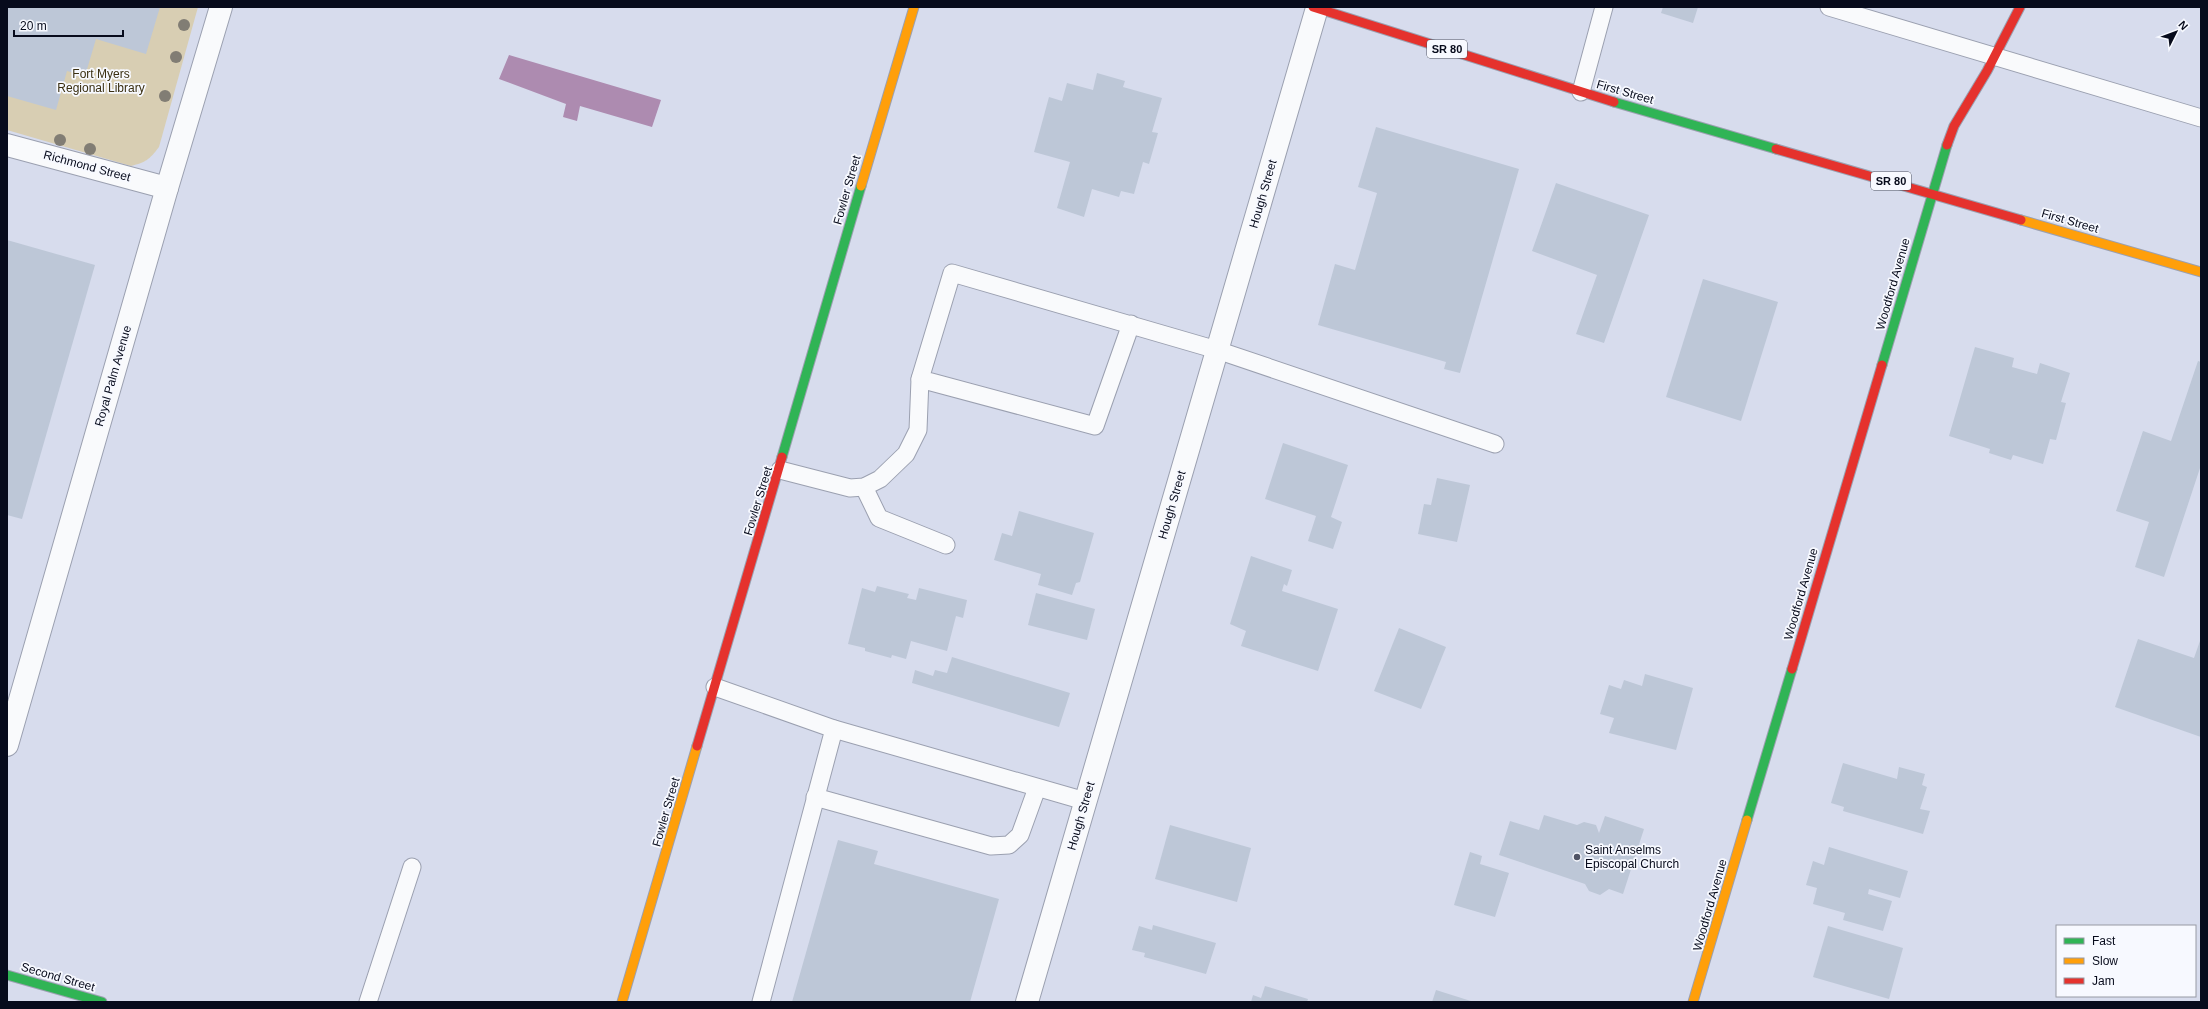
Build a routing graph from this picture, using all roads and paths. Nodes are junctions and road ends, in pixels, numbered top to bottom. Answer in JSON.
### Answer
{"nodes":[{"id":1,"x":221,"y":7,"type":"edge"},
{"id":2,"x":914,"y":7,"type":"edge"},
{"id":3,"x":1604,"y":7,"type":"edge"},
{"id":4,"x":1829,"y":7,"type":"edge"},
{"id":5,"x":2020,"y":7,"type":"edge"},
{"id":6,"x":1315,"y":8,"type":"edge"},
{"id":7,"x":1994,"y":57,"type":"junction"},
{"id":8,"x":1581,"y":92,"type":"junction"},
{"id":9,"x":2201,"y":118,"type":"edge"},
{"id":10,"x":7,"y":145,"type":"edge"},
{"id":11,"x":167,"y":188,"type":"junction"},
{"id":12,"x":1932,"y":193,"type":"junction"},
{"id":13,"x":2201,"y":272,"type":"edge"},
{"id":14,"x":1131,"y":324,"type":"junction"},
{"id":15,"x":1217,"y":350,"type":"junction"},
{"id":16,"x":920,"y":379,"type":"junction"},
{"id":17,"x":1496,"y":444,"type":"dead end"},
{"id":18,"x":780,"y":470,"type":"junction"},
{"id":19,"x":864,"y":487,"type":"junction"},
{"id":20,"x":946,"y":545,"type":"dead end"},
{"id":21,"x":715,"y":687,"type":"junction"},
{"id":22,"x":834,"y":729,"type":"junction"},
{"id":23,"x":7,"y":745,"type":"edge"},
{"id":24,"x":1037,"y":788,"type":"junction"},
{"id":25,"x":815,"y":798,"type":"junction"},
{"id":26,"x":1085,"y":801,"type":"junction"},
{"id":27,"x":412,"y":867,"type":"dead end"},
{"id":28,"x":7,"y":975,"type":"edge"},
{"id":29,"x":102,"y":1002,"type":"edge"},
{"id":30,"x":368,"y":1002,"type":"edge"},
{"id":31,"x":622,"y":1002,"type":"edge"},
{"id":32,"x":761,"y":1002,"type":"edge"},
{"id":33,"x":1027,"y":1002,"type":"edge"},
{"id":34,"x":1693,"y":1002,"type":"edge"}],
"edges":[{"from":1,"to":11,"type":"street","name":"Royal Palm Avenue"},
{"from":2,"to":18,"type":"main road","name":"Fowler Street"},
{"from":3,"to":8,"type":"lane"},
{"from":4,"to":7,"type":"lane"},
{"from":5,"to":7,"type":"main road"},
{"from":6,"to":8,"type":"main road","name":"First Street","number":"SR 80"},
{"from":6,"to":15,"type":"street","name":"Hough Street"},
{"from":7,"to":9,"type":"lane"},
{"from":7,"to":12,"type":"main road"},
{"from":8,"to":12,"type":"main road","name":"First Street","number":"SR 80"},
{"from":10,"to":11,"type":"street","name":"Richmond Street"},
{"from":11,"to":23,"type":"street","name":"Royal Palm Avenue"},
{"from":12,"to":13,"type":"main road","name":"First Street","number":"SR 80"},
{"from":12,"to":34,"type":"main road","name":"Woodford Avenue"},
{"from":14,"to":15,"type":"lane"},
{"from":14,"to":16,"type":"lane"},
{"from":14,"to":16,"type":"lane"},
{"from":15,"to":17,"type":"lane"},
{"from":15,"to":26,"type":"street","name":"Hough Street"},
{"from":16,"to":19,"type":"lane"},
{"from":18,"to":19,"type":"lane"},
{"from":18,"to":21,"type":"main road","name":"Fowler Street"},
{"from":19,"to":20,"type":"lane"},
{"from":21,"to":22,"type":"lane"},
{"from":21,"to":31,"type":"main road","name":"Fowler Street"},
{"from":22,"to":24,"type":"lane"},
{"from":22,"to":25,"type":"lane"},
{"from":24,"to":25,"type":"lane"},
{"from":24,"to":26,"type":"lane"},
{"from":25,"to":32,"type":"lane"},
{"from":26,"to":33,"type":"street","name":"Hough Street"},
{"from":27,"to":30,"type":"lane"},
{"from":28,"to":29,"type":"main road","name":"Second Street"}]}
